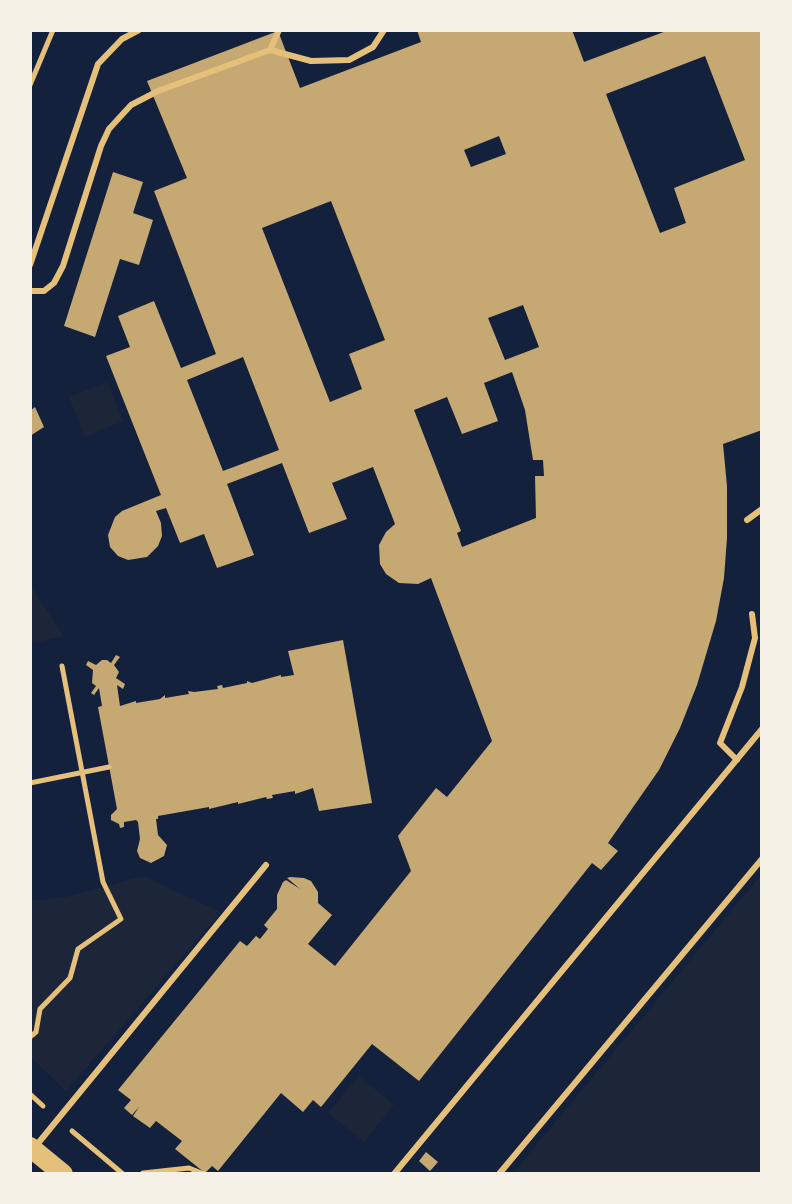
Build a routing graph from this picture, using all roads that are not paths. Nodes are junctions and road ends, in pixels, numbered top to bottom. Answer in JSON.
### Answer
{"nodes":[{"id":1,"x":139,"y":30,"type":"edge"},
{"id":2,"x":279,"y":30,"type":"edge"},
{"id":3,"x":384,"y":30,"type":"edge"},
{"id":4,"x":270,"y":50,"type":"junction"},
{"id":5,"x":30,"y":265,"type":"edge"},
{"id":6,"x":30,"y":291,"type":"edge"},
{"id":7,"x":762,"y":509,"type":"edge"},
{"id":8,"x":747,"y":520,"type":"dead end"},
{"id":9,"x":752,"y":614,"type":"dead end"},
{"id":10,"x":762,"y":729,"type":"edge"},
{"id":11,"x":737,"y":760,"type":"junction"},
{"id":12,"x":762,"y":859,"type":"edge"},
{"id":13,"x":266,"y":865,"type":"dead end"},
{"id":14,"x":32,"y":1148,"type":"edge"},
{"id":15,"x":63,"y":1174,"type":"edge"},
{"id":16,"x":394,"y":1174,"type":"edge"},
{"id":17,"x":499,"y":1174,"type":"edge"}],
"edges":[{"from":1,"to":5,"type":"lane"},
{"from":2,"to":4,"type":"lane"},
{"from":3,"to":4,"type":"lane"},
{"from":4,"to":6,"type":"lane"},
{"from":7,"to":8,"type":"lane"},
{"from":9,"to":11,"type":"lane"},
{"from":10,"to":11,"type":"lane"},
{"from":11,"to":16,"type":"lane"},
{"from":12,"to":17,"type":"lane"},
{"from":13,"to":14,"type":"lane"},
{"from":14,"to":15,"type":"main road"}]}
